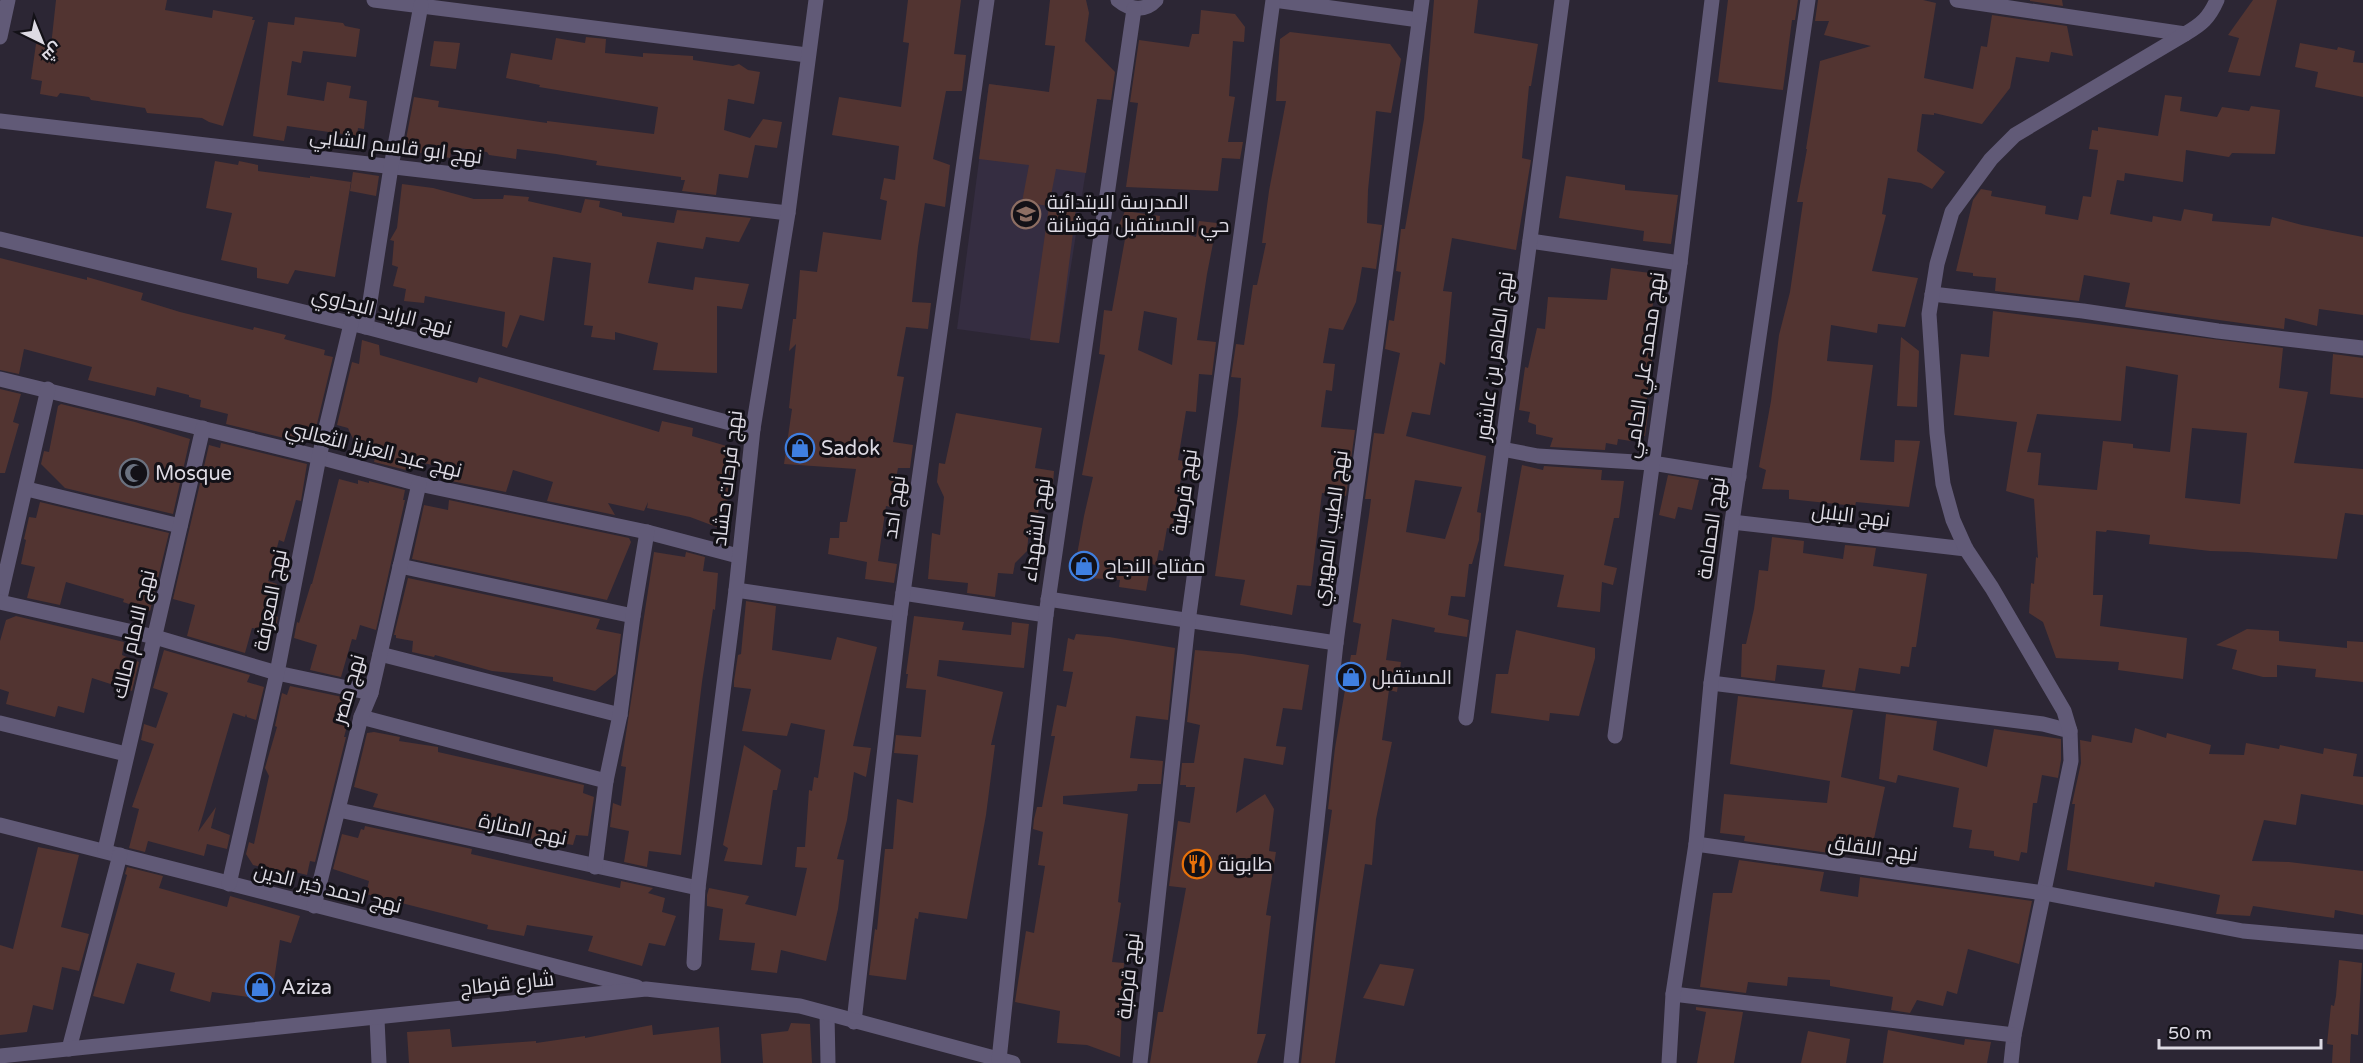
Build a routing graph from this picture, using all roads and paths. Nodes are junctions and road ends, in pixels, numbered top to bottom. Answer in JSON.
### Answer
{"nodes":[{"id":1,"x":8,"y":0,"type":"edge"},
{"id":2,"x":374,"y":0,"type":"edge"},
{"id":3,"x":816,"y":0,"type":"edge"},
{"id":4,"x":987,"y":0,"type":"edge"},
{"id":5,"x":1118,"y":0,"type":"edge"},
{"id":6,"x":1156,"y":0,"type":"edge"},
{"id":7,"x":1273,"y":0,"type":"edge"},
{"id":8,"x":1422,"y":0,"type":"edge"},
{"id":9,"x":1562,"y":0,"type":"edge"},
{"id":10,"x":1712,"y":0,"type":"edge"},
{"id":11,"x":1808,"y":0,"type":"edge"},
{"id":12,"x":1957,"y":0,"type":"edge"},
{"id":13,"x":2217,"y":0,"type":"edge"},
{"id":14,"x":421,"y":6,"type":"junction"},
{"id":15,"x":1134,"y":9,"type":"junction"},
{"id":16,"x":1419,"y":20,"type":"junction"},
{"id":17,"x":2184,"y":34,"type":"junction"},
{"id":18,"x":0,"y":37,"type":"edge"},
{"id":19,"x":807,"y":55,"type":"junction"},
{"id":20,"x":0,"y":121,"type":"edge"},
{"id":21,"x":391,"y":167,"type":"junction"},
{"id":22,"x":788,"y":213,"type":"junction"},
{"id":23,"x":0,"y":239,"type":"edge"},
{"id":24,"x":1530,"y":241,"type":"junction"},
{"id":25,"x":1680,"y":263,"type":"junction"},
{"id":26,"x":1932,"y":294,"type":"junction"},
{"id":27,"x":359,"y":326,"type":"junction"},
{"id":28,"x":2363,"y":348,"type":"edge"},
{"id":29,"x":0,"y":379,"type":"edge"},
{"id":30,"x":48,"y":389,"type":"junction"},
{"id":31,"x":204,"y":428,"type":"junction"},
{"id":32,"x":753,"y":429,"type":"junction"},
{"id":33,"x":1502,"y":449,"type":"junction"},
{"id":34,"x":319,"y":457,"type":"junction"},
{"id":35,"x":1652,"y":463,"type":"junction"},
{"id":36,"x":1739,"y":477,"type":"junction"},
{"id":37,"x":419,"y":484,"type":"junction"},
{"id":38,"x":27,"y":489,"type":"junction"},
{"id":39,"x":1732,"y":522,"type":"junction"},
{"id":40,"x":180,"y":526,"type":"junction"},
{"id":41,"x":647,"y":532,"type":"junction"},
{"id":42,"x":1966,"y":549,"type":"junction"},
{"id":43,"x":738,"y":556,"type":"junction"},
{"id":44,"x":400,"y":566,"type":"junction"},
{"id":45,"x":736,"y":590,"type":"junction"},
{"id":46,"x":903,"y":593,"type":"junction"},
{"id":47,"x":1048,"y":599,"type":"junction"},
{"id":48,"x":0,"y":600,"type":"edge"},
{"id":49,"x":900,"y":614,"type":"junction"},
{"id":50,"x":1046,"y":615,"type":"junction"},
{"id":51,"x":633,"y":616,"type":"junction"},
{"id":52,"x":1188,"y":622,"type":"junction"},
{"id":53,"x":155,"y":638,"type":"junction"},
{"id":54,"x":1336,"y":643,"type":"junction"},
{"id":55,"x":380,"y":654,"type":"junction"},
{"id":56,"x":278,"y":673,"type":"junction"},
{"id":57,"x":1711,"y":683,"type":"junction"},
{"id":58,"x":371,"y":693,"type":"junction"},
{"id":59,"x":620,"y":715,"type":"junction"},
{"id":60,"x":361,"y":717,"type":"junction"},
{"id":61,"x":1466,"y":718,"type":"dead end"},
{"id":62,"x":0,"y":723,"type":"edge"},
{"id":63,"x":2070,"y":731,"type":"junction"},
{"id":64,"x":1615,"y":736,"type":"dead end"},
{"id":65,"x":126,"y":754,"type":"junction"},
{"id":66,"x":606,"y":781,"type":"junction"},
{"id":67,"x":339,"y":810,"type":"junction"},
{"id":68,"x":0,"y":825,"type":"edge"},
{"id":69,"x":1696,"y":844,"type":"junction"},
{"id":70,"x":112,"y":853,"type":"junction"},
{"id":71,"x":595,"y":867,"type":"junction"},
{"id":72,"x":228,"y":884,"type":"junction"},
{"id":73,"x":698,"y":888,"type":"junction"},
{"id":74,"x":2044,"y":893,"type":"junction"},
{"id":75,"x":314,"y":906,"type":"junction"},
{"id":76,"x":2363,"y":942,"type":"edge"},
{"id":77,"x":693,"y":963,"type":"dead end"},
{"id":78,"x":646,"y":989,"type":"junction"},
{"id":79,"x":1672,"y":994,"type":"junction"},
{"id":80,"x":827,"y":1014,"type":"junction"},
{"id":81,"x":377,"y":1018,"type":"junction"},
{"id":82,"x":854,"y":1022,"type":"junction"},
{"id":83,"x":2014,"y":1035,"type":"junction"},
{"id":84,"x":69,"y":1049,"type":"junction"},
{"id":85,"x":0,"y":1056,"type":"edge"},
{"id":86,"x":1006,"y":1062,"type":"edge"},
{"id":87,"x":379,"y":1063,"type":"edge"},
{"id":88,"x":828,"y":1063,"type":"edge"},
{"id":89,"x":1140,"y":1063,"type":"edge"},
{"id":90,"x":1291,"y":1063,"type":"edge"},
{"id":91,"x":1669,"y":1063,"type":"edge"},
{"id":92,"x":2011,"y":1063,"type":"edge"}],
"edges":[{"from":1,"to":18,"type":"street"},
{"from":2,"to":14,"type":"street"},
{"from":3,"to":19,"type":"street","name":"نهج فرحات حشاد"},
{"from":4,"to":46,"type":"street","name":"نهج احد"},
{"from":5,"to":15,"type":"street"},
{"from":6,"to":15,"type":"street"},
{"from":7,"to":16,"type":"street"},
{"from":7,"to":52,"type":"street","name":"نهج قرطبة"},
{"from":8,"to":16,"type":"street","name":"نهج الطيب المهيري"},
{"from":9,"to":24,"type":"street","name":"نهج الطاهر بن عاشور"},
{"from":10,"to":25,"type":"street","name":"نهج محمد علي الحامي"},
{"from":11,"to":36,"type":"street","name":"نهج الحمامة"},
{"from":12,"to":17,"type":"street"},
{"from":13,"to":17,"type":"street"},
{"from":14,"to":19,"type":"street"},
{"from":14,"to":21,"type":"street","name":"نهج المعرفة"},
{"from":15,"to":47,"type":"street","name":"نهج الشهداء"},
{"from":16,"to":54,"type":"street","name":"نهج الطيب المهيري"},
{"from":17,"to":26,"type":"street"},
{"from":19,"to":22,"type":"street","name":"نهج فرحات حشاد"},
{"from":20,"to":21,"type":"street","name":"نهج ابو قاسم الشابي"},
{"from":21,"to":22,"type":"street","name":"نهج ابو قاسم الشابي"},
{"from":21,"to":27,"type":"street","name":"نهج المعرفة"},
{"from":22,"to":32,"type":"street","name":"نهج فرحات حشاد"},
{"from":23,"to":27,"type":"street","name":"نهج الرايد البجاوي"},
{"from":24,"to":25,"type":"street"},
{"from":24,"to":33,"type":"street","name":"نهج الطاهر بن عاشور"},
{"from":25,"to":35,"type":"street","name":"نهج محمد علي الحامي"},
{"from":26,"to":28,"type":"street"},
{"from":26,"to":42,"type":"street"},
{"from":27,"to":32,"type":"street","name":"نهج الرايد البجاوي"},
{"from":27,"to":34,"type":"street","name":"نهج المعرفة"},
{"from":29,"to":30,"type":"street","name":"نهج عبد العزيز الثعالبي"},
{"from":30,"to":31,"type":"street","name":"نهج عبد العزيز الثعالبي"},
{"from":30,"to":38,"type":"street"},
{"from":31,"to":34,"type":"street","name":"نهج عبد العزيز الثعالبي"},
{"from":31,"to":40,"type":"street","name":"نهج الامام مالك"},
{"from":32,"to":43,"type":"street","name":"نهج فرحات حشاد"},
{"from":33,"to":35,"type":"street"},
{"from":33,"to":61,"type":"street","name":"نهج الطاهر بن عاشور"},
{"from":34,"to":37,"type":"street","name":"نهج عبد العزيز الثعالبي"},
{"from":34,"to":56,"type":"street","name":"نهج المعرفة"},
{"from":35,"to":36,"type":"street"},
{"from":35,"to":64,"type":"street","name":"نهج محمد علي الحامي"},
{"from":36,"to":39,"type":"street","name":"نهج الحمامة"},
{"from":37,"to":41,"type":"street","name":"نهج عبد العزيز الثعالبي"},
{"from":37,"to":44,"type":"street","name":"نهج مصر"},
{"from":38,"to":40,"type":"street"},
{"from":38,"to":48,"type":"street"},
{"from":39,"to":42,"type":"street","name":"نهج البلبل"},
{"from":39,"to":57,"type":"street","name":"نهج الحمامة"},
{"from":40,"to":53,"type":"street","name":"نهج الامام مالك"},
{"from":41,"to":43,"type":"street","name":"نهج عبد العزيز الثعالبي"},
{"from":41,"to":51,"type":"street"},
{"from":42,"to":63,"type":"street"},
{"from":43,"to":45,"type":"street","name":"نهج فرحات حشاد"},
{"from":44,"to":51,"type":"street"},
{"from":44,"to":55,"type":"street","name":"نهج مصر"},
{"from":45,"to":49,"type":"street"},
{"from":45,"to":73,"type":"street","name":"نهج فرحات حشاد"},
{"from":46,"to":49,"type":"street","name":"نهج احد"},
{"from":46,"to":50,"type":"street"},
{"from":47,"to":50,"type":"street","name":"نهج الشهداء"},
{"from":47,"to":52,"type":"street"},
{"from":48,"to":53,"type":"street"},
{"from":49,"to":82,"type":"street","name":"نهج احد"},
{"from":50,"to":86,"type":"street","name":"نهج الشهداء"},
{"from":51,"to":59,"type":"street"},
{"from":52,"to":54,"type":"street"},
{"from":52,"to":89,"type":"street","name":"نهج قرطبة"},
{"from":53,"to":56,"type":"street"},
{"from":53,"to":65,"type":"street","name":"نهج الامام مالك"},
{"from":54,"to":90,"type":"street","name":"نهج الطيب المهيري"},
{"from":55,"to":58,"type":"street","name":"نهج مصر"},
{"from":55,"to":59,"type":"street"},
{"from":56,"to":58,"type":"street"},
{"from":56,"to":72,"type":"street","name":"نهج المعرفة"},
{"from":57,"to":63,"type":"street"},
{"from":57,"to":69,"type":"street","name":"نهج الحمامة"},
{"from":58,"to":60,"type":"street","name":"نهج مصر"},
{"from":59,"to":66,"type":"street"},
{"from":60,"to":66,"type":"street"},
{"from":60,"to":67,"type":"street","name":"نهج مصر"},
{"from":62,"to":65,"type":"street"},
{"from":63,"to":74,"type":"street"},
{"from":65,"to":70,"type":"street","name":"نهج الامام مالك"},
{"from":66,"to":71,"type":"street"},
{"from":67,"to":71,"type":"street","name":"نهج المنارة"},
{"from":67,"to":75,"type":"street","name":"نهج مصر"},
{"from":68,"to":70,"type":"street","name":"نهج احمد خير الدين"},
{"from":69,"to":74,"type":"street","name":"نهج اللقلق"},
{"from":69,"to":79,"type":"street","name":"نهج الحمامة"},
{"from":70,"to":72,"type":"street","name":"نهج احمد خير الدين"},
{"from":70,"to":84,"type":"street","name":"نهج الامام مالك"},
{"from":71,"to":73,"type":"street","name":"نهج المنارة"},
{"from":72,"to":75,"type":"street","name":"نهج احمد خير الدين"},
{"from":73,"to":77,"type":"street","name":"نهج فرحات حشاد"},
{"from":74,"to":76,"type":"street","name":"نهج اللقلق"},
{"from":74,"to":83,"type":"street"},
{"from":75,"to":78,"type":"street","name":"نهج احمد خير الدين"},
{"from":78,"to":80,"type":"street","name":"شارع قرطاج"},
{"from":78,"to":81,"type":"street","name":"شارع قرطاج"},
{"from":79,"to":83,"type":"street"},
{"from":79,"to":91,"type":"street","name":"نهج الحمامة"},
{"from":80,"to":82,"type":"street","name":"شارع قرطاج"},
{"from":80,"to":88,"type":"street"},
{"from":81,"to":84,"type":"street","name":"شارع قرطاج"},
{"from":81,"to":87,"type":"street"},
{"from":82,"to":86,"type":"street","name":"شارع قرطاج"},
{"from":83,"to":92,"type":"street"},
{"from":84,"to":85,"type":"street","name":"شارع قرطاج"}]}
